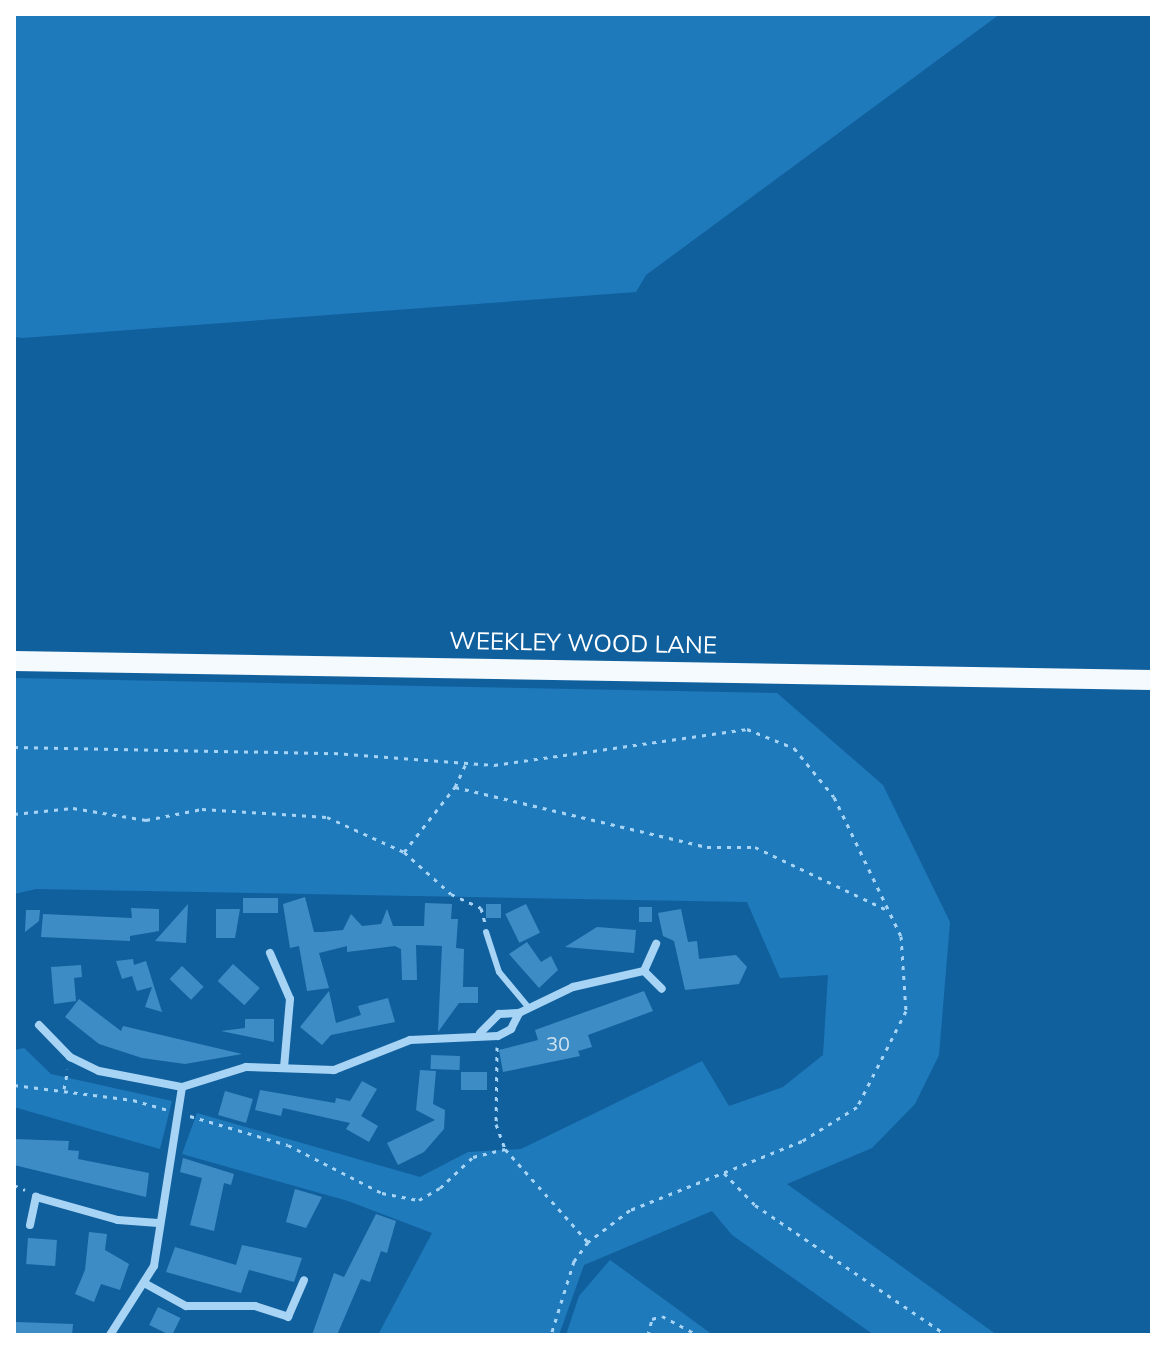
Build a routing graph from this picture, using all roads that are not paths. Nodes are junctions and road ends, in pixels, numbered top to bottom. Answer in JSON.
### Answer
{"nodes":[{"id":1,"x":14,"y":661,"type":"edge"},
{"id":2,"x":1152,"y":680,"type":"edge"},
{"id":3,"x":486,"y":932,"type":"road end"},
{"id":4,"x":656,"y":944,"type":"dead end"},
{"id":5,"x":270,"y":953,"type":"dead end"},
{"id":6,"x":644,"y":971,"type":"junction"},
{"id":7,"x":662,"y":989,"type":"dead end"},
{"id":8,"x":529,"y":1008,"type":"junction"},
{"id":9,"x":519,"y":1013,"type":"junction"},
{"id":10,"x":39,"y":1025,"type":"dead end"},
{"id":11,"x":480,"y":1033,"type":"junction"},
{"id":12,"x":284,"y":1068,"type":"junction"},
{"id":13,"x":182,"y":1087,"type":"junction"},
{"id":14,"x":158,"y":1223,"type":"junction"},
{"id":15,"x":30,"y":1225,"type":"dead end"},
{"id":16,"x":304,"y":1280,"type":"dead end"},
{"id":17,"x":146,"y":1284,"type":"junction"},
{"id":18,"x":110,"y":1335,"type":"edge"}],
"edges":[{"from":1,"to":2,"type":"main road","name":"WEEKLEY WOOD LANE"},
{"from":3,"to":8,"type":"lane"},
{"from":4,"to":6,"type":"street"},
{"from":5,"to":12,"type":"street"},
{"from":6,"to":7,"type":"street"},
{"from":6,"to":8,"type":"street"},
{"from":8,"to":9,"type":"street"},
{"from":9,"to":11,"type":"street"},
{"from":9,"to":11,"type":"street"},
{"from":10,"to":13,"type":"street"},
{"from":11,"to":12,"type":"street"},
{"from":12,"to":13,"type":"street"},
{"from":13,"to":14,"type":"street"},
{"from":14,"to":15,"type":"street"},
{"from":14,"to":17,"type":"street"},
{"from":16,"to":17,"type":"street"},
{"from":17,"to":18,"type":"street"}]}
